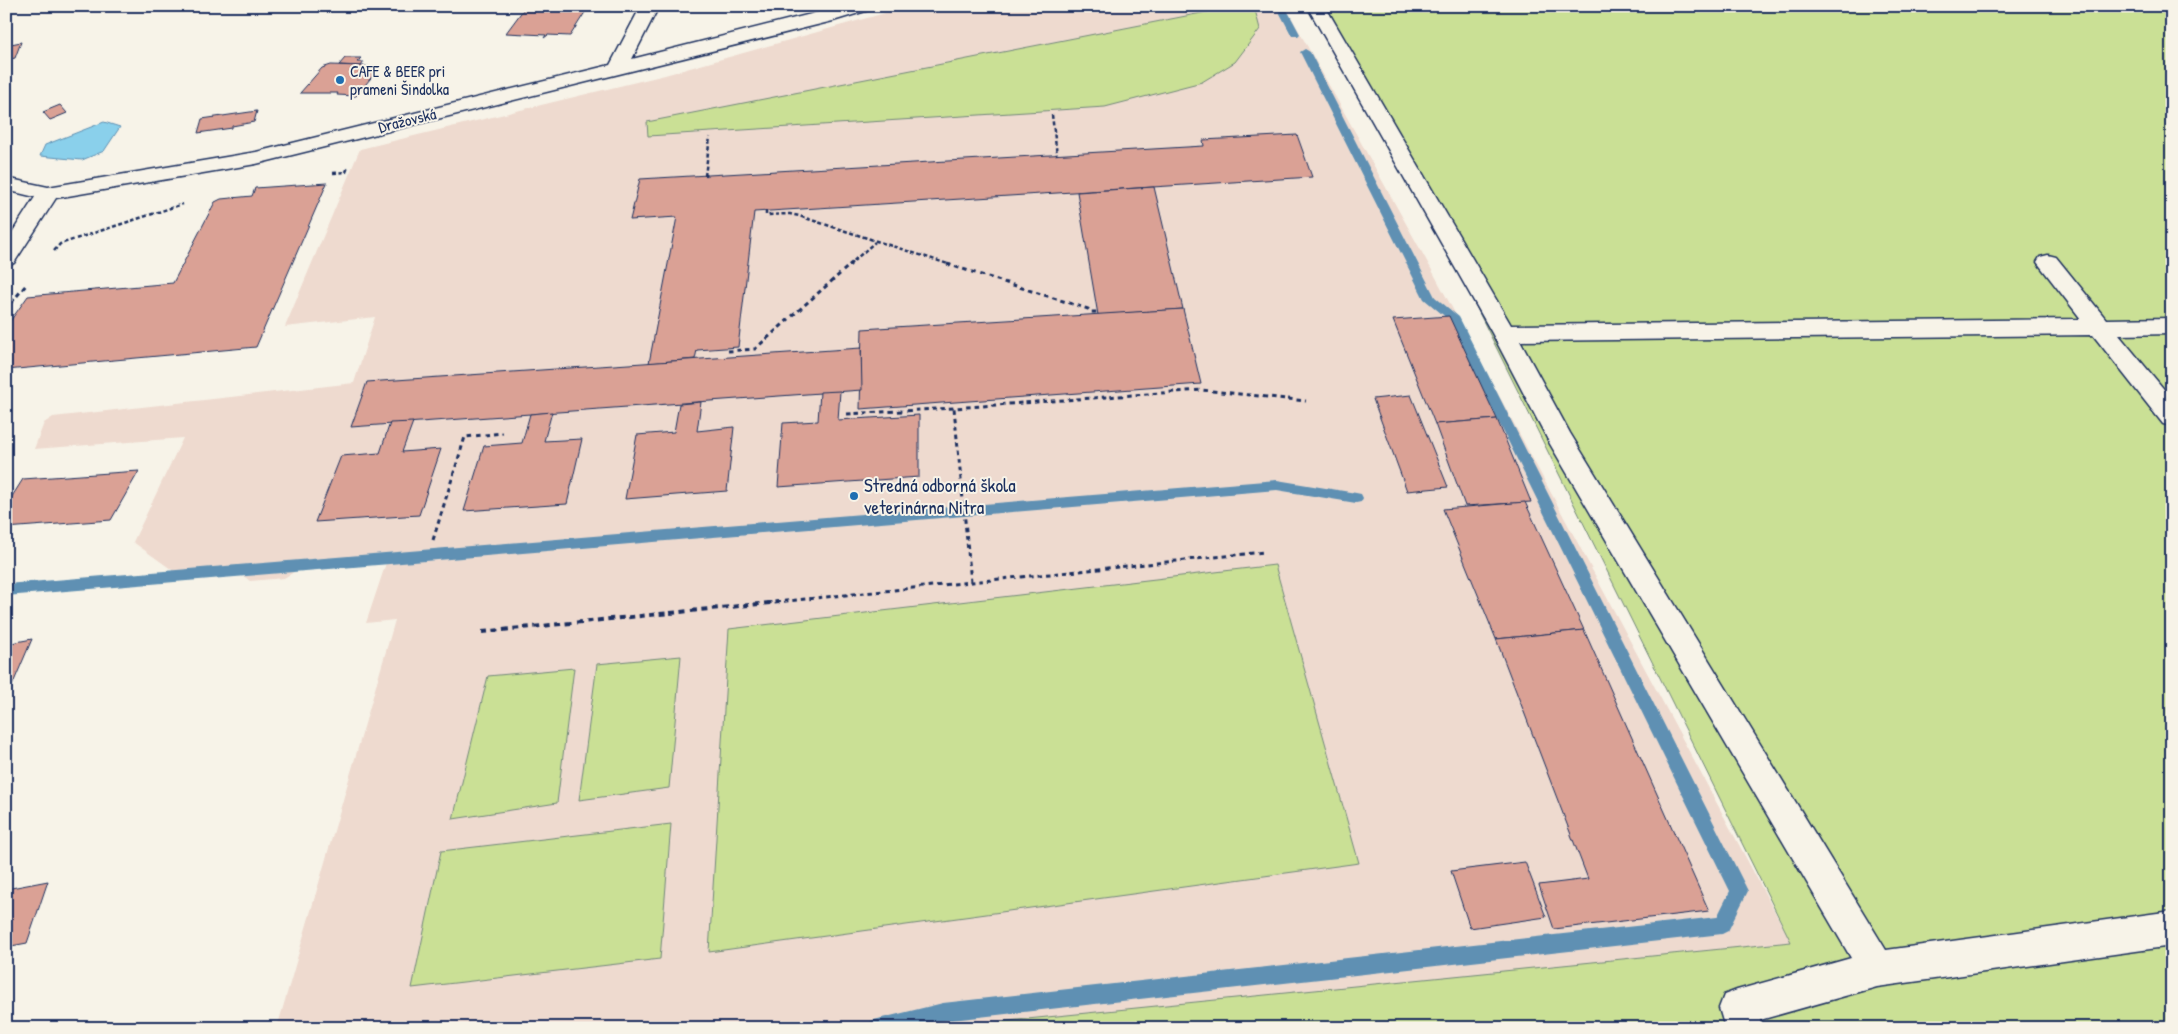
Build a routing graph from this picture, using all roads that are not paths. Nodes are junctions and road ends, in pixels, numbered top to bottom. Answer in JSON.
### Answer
{"nodes":[{"id":1,"x":650,"y":6,"type":"edge"},
{"id":2,"x":863,"y":6,"type":"edge"},
{"id":3,"x":1316,"y":6,"type":"edge"},
{"id":4,"x":618,"y":68,"type":"junction"},
{"id":5,"x":6,"y":184,"type":"edge"},
{"id":6,"x":48,"y":192,"type":"junction"},
{"id":7,"x":6,"y":258,"type":"edge"},
{"id":8,"x":2048,"y":262,"type":"dead end"},
{"id":9,"x":2172,"y":326,"type":"edge"},
{"id":10,"x":2100,"y":327,"type":"junction"},
{"id":11,"x":1504,"y":333,"type":"junction"},
{"id":12,"x":2172,"y":417,"type":"edge"},
{"id":13,"x":2172,"y":928,"type":"edge"},
{"id":14,"x":1877,"y":969,"type":"junction"},
{"id":15,"x":1744,"y":1028,"type":"edge"}],
"edges":[{"from":1,"to":4,"type":"street"},
{"from":2,"to":4,"type":"street","name":"Dražovská"},
{"from":3,"to":11,"type":"street"},
{"from":4,"to":6,"type":"street","name":"Dražovská"},
{"from":5,"to":6,"type":"street","name":"Dražovská"},
{"from":6,"to":7,"type":"street"},
{"from":8,"to":10,"type":"street"},
{"from":9,"to":10,"type":"street"},
{"from":10,"to":11,"type":"street"},
{"from":10,"to":12,"type":"street"},
{"from":11,"to":14,"type":"street"},
{"from":13,"to":14,"type":"street"},
{"from":14,"to":15,"type":"street"}]}
